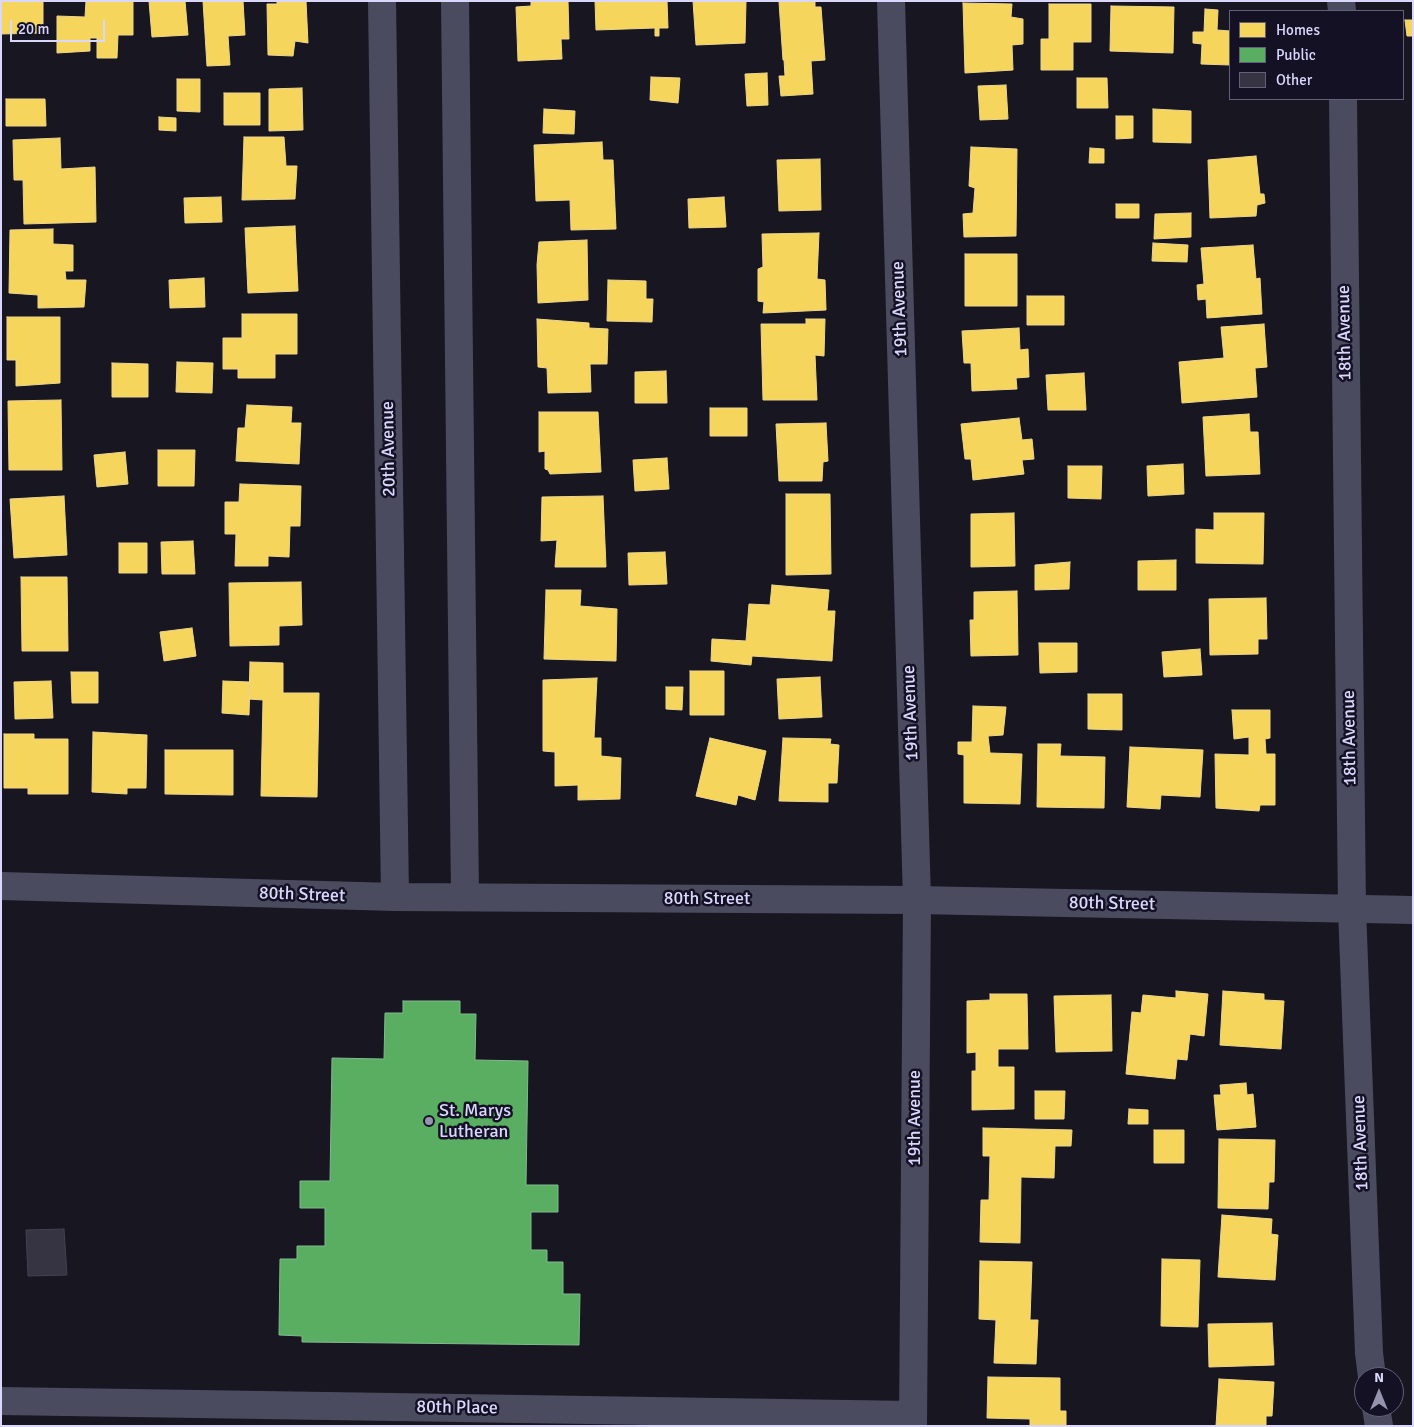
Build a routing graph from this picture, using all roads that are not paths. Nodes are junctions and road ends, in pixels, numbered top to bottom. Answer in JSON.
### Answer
{"nodes":[{"id":1,"x":382,"y":1,"type":"edge"},
{"id":2,"x":455,"y":1,"type":"edge"},
{"id":3,"x":891,"y":1,"type":"edge"},
{"id":4,"x":1343,"y":100,"type":"edge"},
{"id":5,"x":1,"y":886,"type":"edge"},
{"id":6,"x":395,"y":897,"type":"junction"},
{"id":7,"x":465,"y":897,"type":"junction"},
{"id":8,"x":917,"y":900,"type":"junction"},
{"id":9,"x":1352,"y":909,"type":"junction"},
{"id":10,"x":1413,"y":910,"type":"edge"},
{"id":11,"x":1371,"y":1367,"type":"edge"},
{"id":12,"x":1,"y":1401,"type":"edge"},
{"id":13,"x":913,"y":1420,"type":"edge"}],
"edges":[{"from":1,"to":6,"type":"street","name":"20th Avenue"},
{"from":2,"to":7,"type":"street"},
{"from":3,"to":8,"type":"street","name":"19th Avenue"},
{"from":4,"to":9,"type":"street","name":"18th Avenue"},
{"from":5,"to":6,"type":"street","name":"80th Street"},
{"from":6,"to":7,"type":"street","name":"80th Street"},
{"from":7,"to":8,"type":"street","name":"80th Street"},
{"from":8,"to":9,"type":"street","name":"80th Street"},
{"from":8,"to":13,"type":"street","name":"19th Avenue"},
{"from":9,"to":10,"type":"street","name":"80th Street"},
{"from":9,"to":11,"type":"street","name":"18th Avenue"},
{"from":12,"to":13,"type":"street","name":"80th Place"}]}
